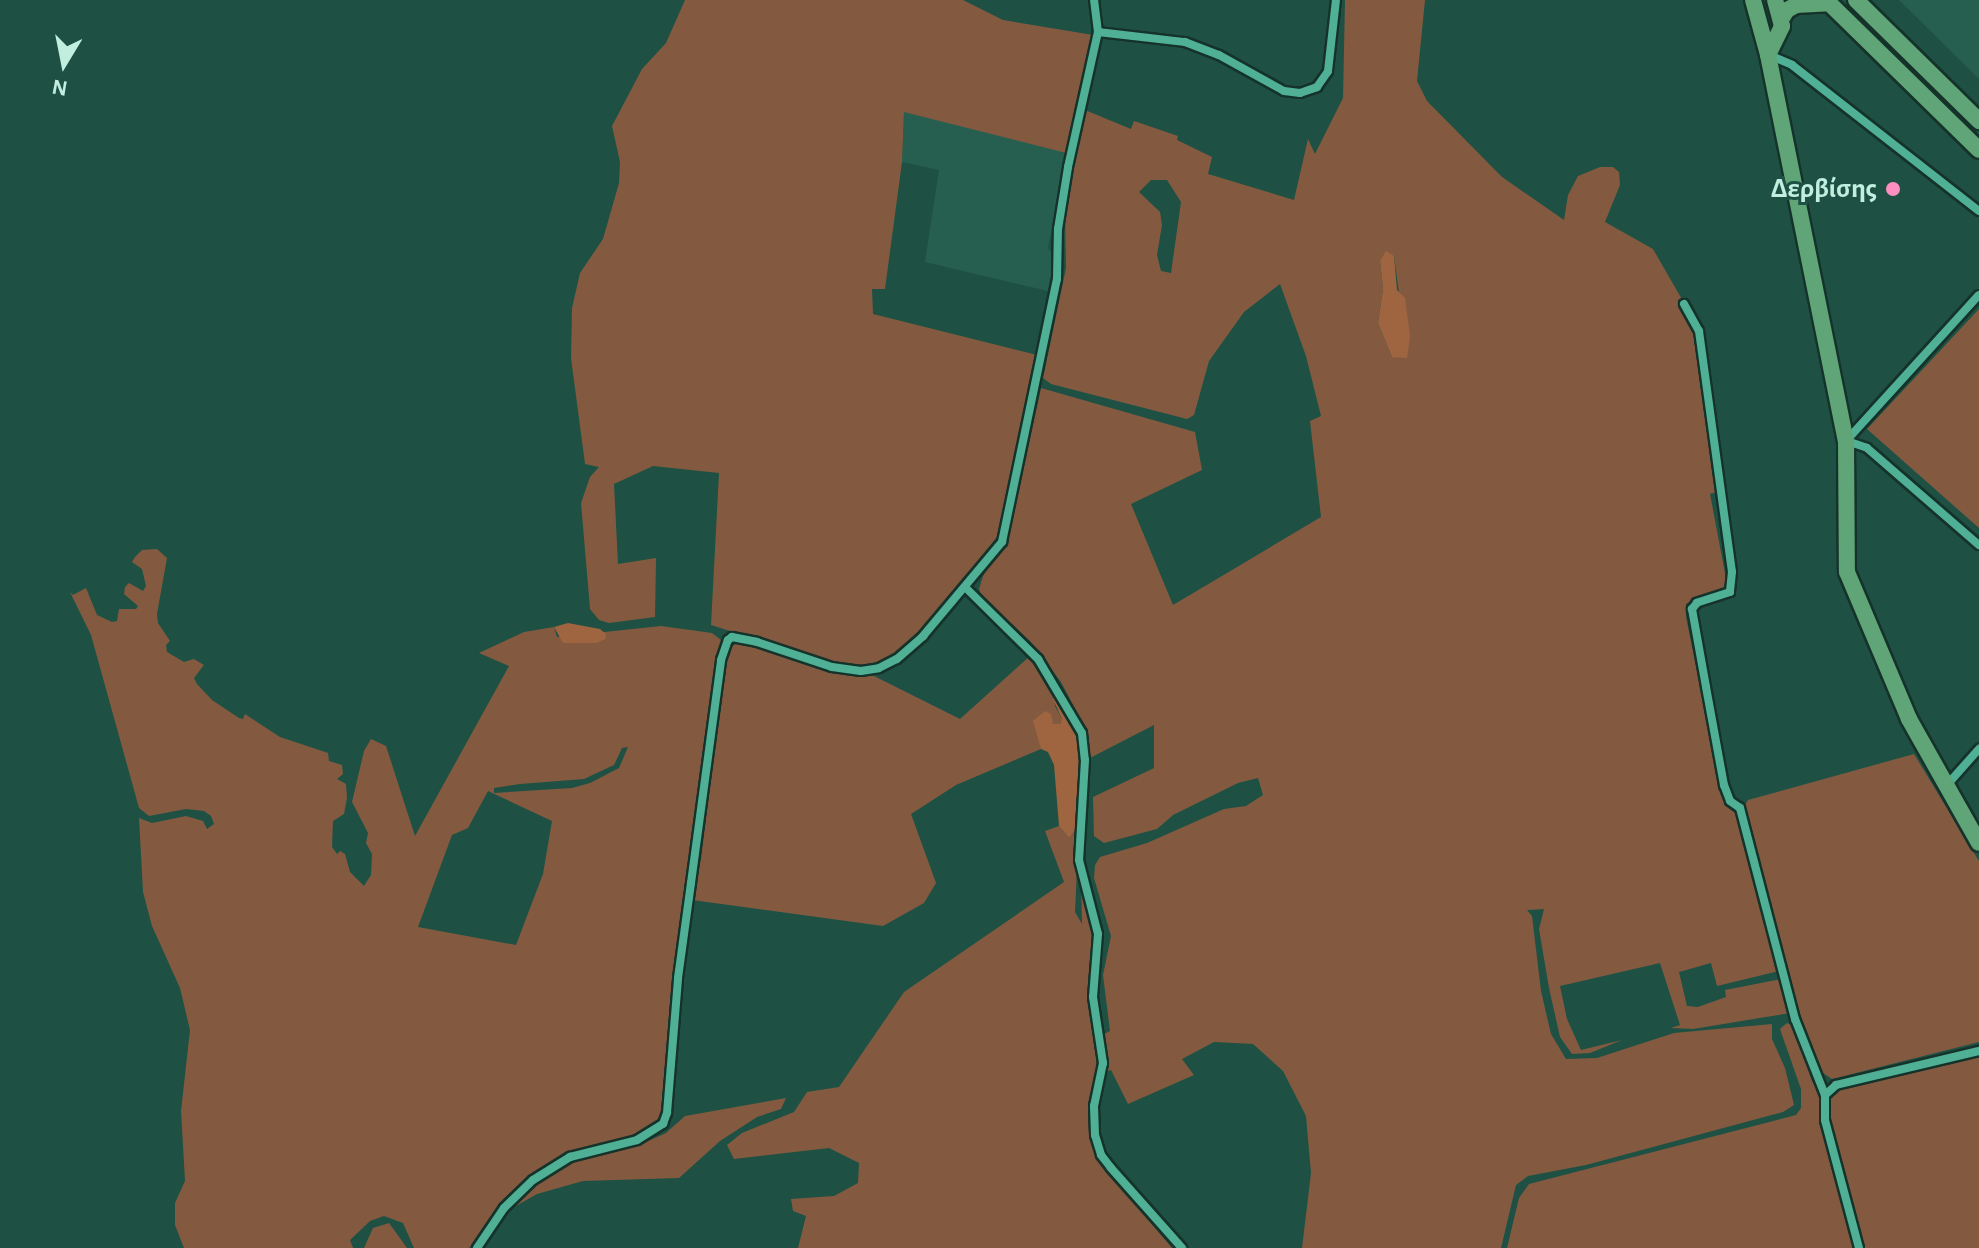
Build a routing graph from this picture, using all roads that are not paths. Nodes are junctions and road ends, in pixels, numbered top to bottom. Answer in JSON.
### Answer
{"nodes":[{"id":1,"x":1094,"y":0,"type":"edge"},
{"id":2,"x":1336,"y":0,"type":"edge"},
{"id":3,"x":1753,"y":0,"type":"edge"},
{"id":4,"x":1775,"y":0,"type":"edge"},
{"id":5,"x":1856,"y":0,"type":"edge"},
{"id":6,"x":1828,"y":2,"type":"edge"},
{"id":7,"x":1782,"y":18,"type":"junction"},
{"id":8,"x":1098,"y":32,"type":"junction"},
{"id":9,"x":1768,"y":55,"type":"junction"},
{"id":10,"x":1979,"y":121,"type":"edge"},
{"id":11,"x":1979,"y":150,"type":"edge"},
{"id":12,"x":1979,"y":211,"type":"edge"},
{"id":13,"x":1979,"y":295,"type":"edge"},
{"id":14,"x":1684,"y":304,"type":"dead end"},
{"id":15,"x":1846,"y":441,"type":"junction"},
{"id":16,"x":1979,"y":545,"type":"edge"},
{"id":17,"x":965,"y":587,"type":"junction"},
{"id":18,"x":1979,"y":749,"type":"edge"},
{"id":19,"x":1946,"y":786,"type":"junction"},
{"id":20,"x":1979,"y":843,"type":"edge"},
{"id":21,"x":1979,"y":1051,"type":"edge"},
{"id":22,"x":1825,"y":1095,"type":"junction"},
{"id":23,"x":477,"y":1248,"type":"edge"},
{"id":24,"x":1182,"y":1248,"type":"edge"},
{"id":25,"x":1859,"y":1248,"type":"edge"}],
"edges":[{"from":1,"to":8,"type":"street"},
{"from":2,"to":8,"type":"street"},
{"from":3,"to":9,"type":"street"},
{"from":4,"to":7,"type":"street"},
{"from":5,"to":10,"type":"street"},
{"from":6,"to":7,"type":"street"},
{"from":6,"to":11,"type":"street"},
{"from":7,"to":9,"type":"street"},
{"from":8,"to":17,"type":"street"},
{"from":9,"to":12,"type":"street"},
{"from":9,"to":15,"type":"street"},
{"from":13,"to":15,"type":"street"},
{"from":14,"to":22,"type":"street"},
{"from":15,"to":16,"type":"street"},
{"from":15,"to":19,"type":"street"},
{"from":17,"to":23,"type":"street"},
{"from":17,"to":24,"type":"street"},
{"from":18,"to":19,"type":"street"},
{"from":19,"to":20,"type":"street"},
{"from":21,"to":22,"type":"street"},
{"from":22,"to":25,"type":"street"}]}
